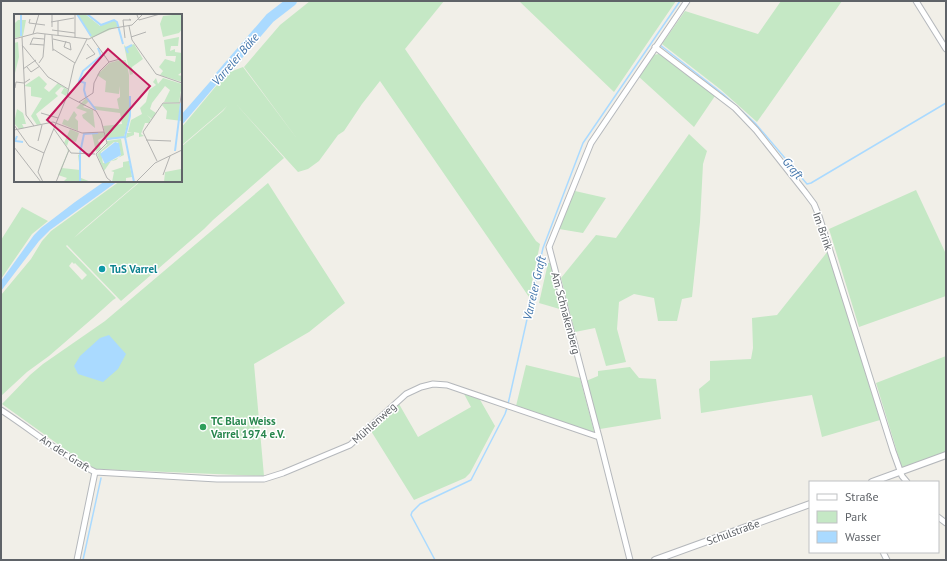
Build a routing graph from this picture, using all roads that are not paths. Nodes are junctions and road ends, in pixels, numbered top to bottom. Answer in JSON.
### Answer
{"nodes":[{"id":1,"x":686,"y":1,"type":"edge"},
{"id":2,"x":916,"y":1,"type":"edge"},
{"id":3,"x":655,"y":47,"type":"junction"},
{"id":4,"x":946,"y":49,"type":"edge"},
{"id":5,"x":1,"y":410,"type":"edge"},
{"id":6,"x":599,"y":437,"type":"junction"},
{"id":7,"x":946,"y":456,"type":"edge"},
{"id":8,"x":95,"y":472,"type":"junction"},
{"id":9,"x":900,"y":472,"type":"junction"},
{"id":10,"x":875,"y":481,"type":"edge"},
{"id":11,"x":906,"y":481,"type":"edge"},
{"id":12,"x":809,"y":504,"type":"edge"},
{"id":13,"x":77,"y":560,"type":"edge"},
{"id":14,"x":630,"y":560,"type":"edge"},
{"id":15,"x":655,"y":560,"type":"edge"}],
"edges":[{"from":1,"to":3,"type":"street","name":"Am Schnakenberg"},
{"from":2,"to":4,"type":"street"},
{"from":3,"to":6,"type":"street","name":"Am Schnakenberg"},
{"from":3,"to":9,"type":"street","name":"Im Brink"},
{"from":5,"to":8,"type":"street","name":"An der Graft"},
{"from":6,"to":8,"type":"street","name":"Mühlenweg"},
{"from":6,"to":14,"type":"street","name":"Am Schnakenberg"},
{"from":7,"to":9,"type":"street"},
{"from":8,"to":13,"type":"street","name":"An der Graft"},
{"from":9,"to":10,"type":"street"},
{"from":9,"to":11,"type":"street","name":"Im Brink"},
{"from":12,"to":15,"type":"street","name":"Schulstraße"}]}
